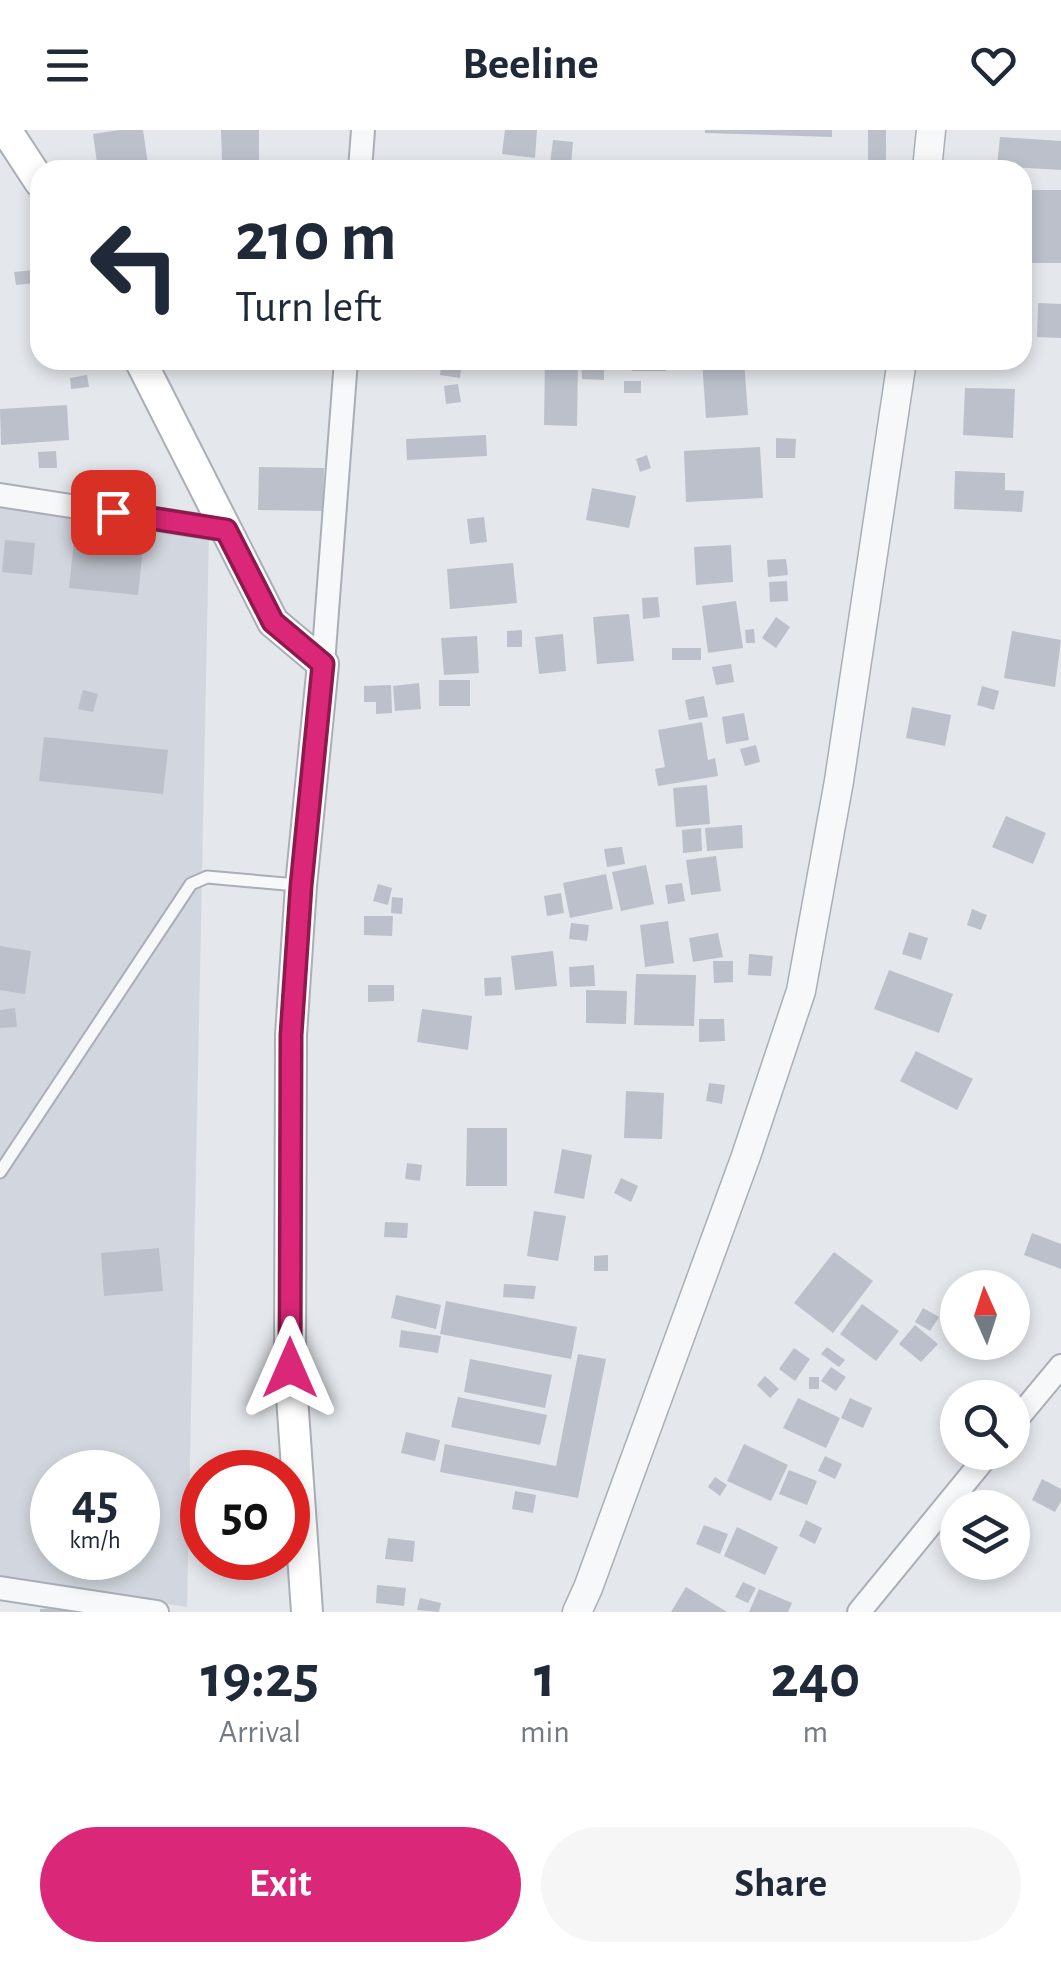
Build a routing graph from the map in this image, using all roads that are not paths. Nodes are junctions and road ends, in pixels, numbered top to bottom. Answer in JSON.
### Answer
{"nodes":[{"id":1,"x":6,"y":130,"type":"edge"},
{"id":2,"x":363,"y":130,"type":"edge"},
{"id":3,"x":931,"y":130,"type":"edge"},
{"id":4,"x":361,"y":160,"type":"edge"},
{"id":5,"x":928,"y":160,"type":"edge"},
{"id":6,"x":30,"y":167,"type":"edge"},
{"id":7,"x":145,"y":370,"type":"edge"},
{"id":8,"x":345,"y":370,"type":"edge"},
{"id":9,"x":901,"y":370,"type":"edge"},
{"id":10,"x":0,"y":495,"type":"edge"},
{"id":11,"x":226,"y":530,"type":"junction"},
{"id":12,"x":323,"y":664,"type":"junction"},
{"id":13,"x":301,"y":886,"type":"junction"},
{"id":14,"x":0,"y":1172,"type":"edge"},
{"id":15,"x":1061,"y":1366,"type":"edge"},
{"id":16,"x":1030,"y":1403,"type":"edge"},
{"id":17,"x":975,"y":1470,"type":"edge"},
{"id":18,"x":0,"y":1588,"type":"edge"},
{"id":19,"x":157,"y":1612,"type":"edge"},
{"id":20,"x":306,"y":1612,"type":"edge"},
{"id":21,"x":578,"y":1612,"type":"edge"},
{"id":22,"x":860,"y":1612,"type":"edge"}],
"edges":[{"from":1,"to":6,"type":"main road"},
{"from":2,"to":4,"type":"street"},
{"from":3,"to":5,"type":"street"},
{"from":7,"to":11,"type":"main road"},
{"from":8,"to":12,"type":"street"},
{"from":9,"to":21,"type":"street"},
{"from":10,"to":11,"type":"street"},
{"from":11,"to":12,"type":"main road"},
{"from":12,"to":13,"type":"main road"},
{"from":13,"to":14,"type":"lane"},
{"from":13,"to":20,"type":"main road"},
{"from":15,"to":16,"type":"street"},
{"from":17,"to":22,"type":"street"},
{"from":18,"to":19,"type":"street"}]}
